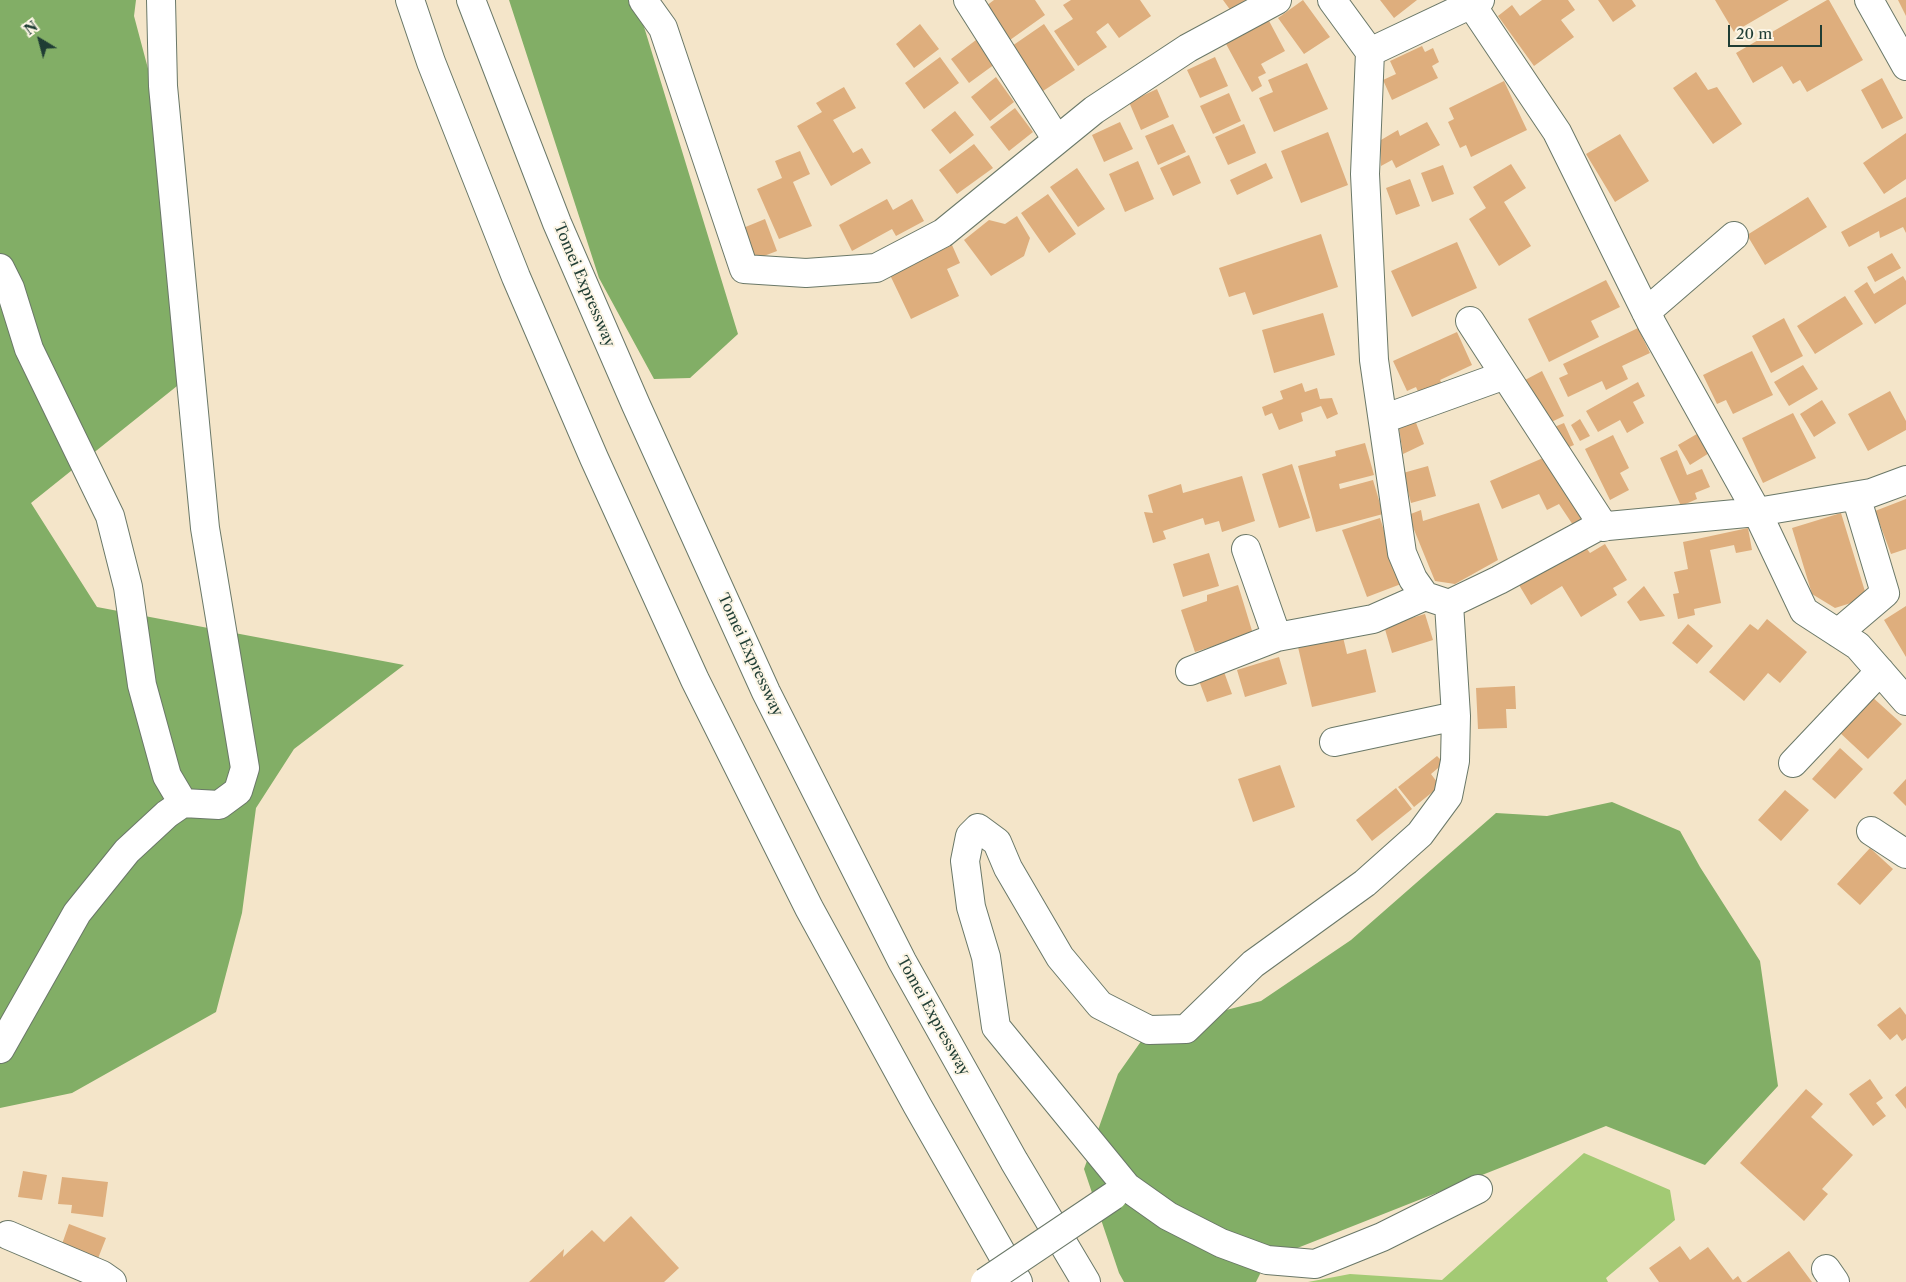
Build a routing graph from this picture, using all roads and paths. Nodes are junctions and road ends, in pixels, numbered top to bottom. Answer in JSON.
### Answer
{"nodes":[{"id":1,"x":161,"y":0,"type":"edge"},
{"id":2,"x":410,"y":0,"type":"edge"},
{"id":3,"x":471,"y":0,"type":"edge"},
{"id":4,"x":643,"y":0,"type":"edge"},
{"id":5,"x":968,"y":0,"type":"edge"},
{"id":6,"x":1277,"y":0,"type":"edge"},
{"id":7,"x":1332,"y":0,"type":"edge"},
{"id":8,"x":1869,"y":0,"type":"edge"},
{"id":9,"x":1475,"y":2,"type":"edge"},
{"id":10,"x":1370,"y":52,"type":"junction"},
{"id":11,"x":1906,"y":66,"type":"edge"},
{"id":12,"x":1058,"y":140,"type":"junction"},
{"id":13,"x":1734,"y":236,"type":"dead end"},
{"id":14,"x":0,"y":268,"type":"edge"},
{"id":15,"x":1646,"y":312,"type":"junction"},
{"id":16,"x":1470,"y":321,"type":"dead end"},
{"id":17,"x":1505,"y":375,"type":"junction"},
{"id":18,"x":1383,"y":419,"type":"junction"},
{"id":19,"x":1906,"y":480,"type":"edge"},
{"id":20,"x":1856,"y":496,"type":"junction"},
{"id":21,"x":1757,"y":512,"type":"junction"},
{"id":22,"x":1604,"y":527,"type":"junction"},
{"id":23,"x":1246,"y":549,"type":"dead end"},
{"id":24,"x":1437,"y":600,"type":"junction"},
{"id":25,"x":1838,"y":633,"type":"junction"},
{"id":26,"x":1278,"y":637,"type":"junction"},
{"id":27,"x":1190,"y":670,"type":"dead end"},
{"id":28,"x":1880,"y":671,"type":"junction"},
{"id":29,"x":1906,"y":701,"type":"edge"},
{"id":30,"x":1456,"y":716,"type":"junction"},
{"id":31,"x":1334,"y":742,"type":"dead end"},
{"id":32,"x":1793,"y":763,"type":"dead end"},
{"id":33,"x":183,"y":803,"type":"junction"},
{"id":34,"x":1871,"y":830,"type":"dead end"},
{"id":35,"x":1906,"y":854,"type":"edge"},
{"id":36,"x":0,"y":1049,"type":"edge"},
{"id":37,"x":1478,"y":1189,"type":"dead end"},
{"id":38,"x":1120,"y":1191,"type":"junction"},
{"id":39,"x":8,"y":1235,"type":"dead end"},
{"id":40,"x":112,"y":1282,"type":"edge"},
{"id":41,"x":985,"y":1282,"type":"edge"},
{"id":42,"x":1018,"y":1282,"type":"edge"},
{"id":43,"x":1086,"y":1282,"type":"edge"}],
"edges":[{"from":1,"to":33,"type":"main road"},
{"from":2,"to":42,"type":"main road"},
{"from":3,"to":43,"type":"main road","name":"Tomei Expressway"},
{"from":4,"to":12,"type":"main road"},
{"from":5,"to":12,"type":"main road"},
{"from":6,"to":12,"type":"main road"},
{"from":7,"to":10,"type":"main road"},
{"from":8,"to":11,"type":"main road"},
{"from":9,"to":10,"type":"main road"},
{"from":9,"to":15,"type":"main road"},
{"from":10,"to":18,"type":"main road"},
{"from":13,"to":15,"type":"main road"},
{"from":14,"to":33,"type":"main road"},
{"from":15,"to":21,"type":"main road"},
{"from":16,"to":17,"type":"main road"},
{"from":17,"to":18,"type":"main road"},
{"from":17,"to":22,"type":"main road"},
{"from":18,"to":24,"type":"main road"},
{"from":19,"to":20,"type":"main road"},
{"from":20,"to":21,"type":"main road"},
{"from":20,"to":25,"type":"main road"},
{"from":21,"to":22,"type":"main road"},
{"from":21,"to":25,"type":"main road"},
{"from":22,"to":24,"type":"main road"},
{"from":23,"to":26,"type":"main road"},
{"from":24,"to":26,"type":"main road"},
{"from":24,"to":30,"type":"main road"},
{"from":25,"to":28,"type":"main road"},
{"from":26,"to":27,"type":"main road"},
{"from":28,"to":29,"type":"main road"},
{"from":28,"to":32,"type":"main road"},
{"from":30,"to":31,"type":"main road"},
{"from":30,"to":38,"type":"main road"},
{"from":33,"to":36,"type":"main road"},
{"from":34,"to":35,"type":"main road"},
{"from":37,"to":38,"type":"main road"},
{"from":38,"to":41,"type":"main road","bridge":true},
{"from":39,"to":40,"type":"main road"}]}
